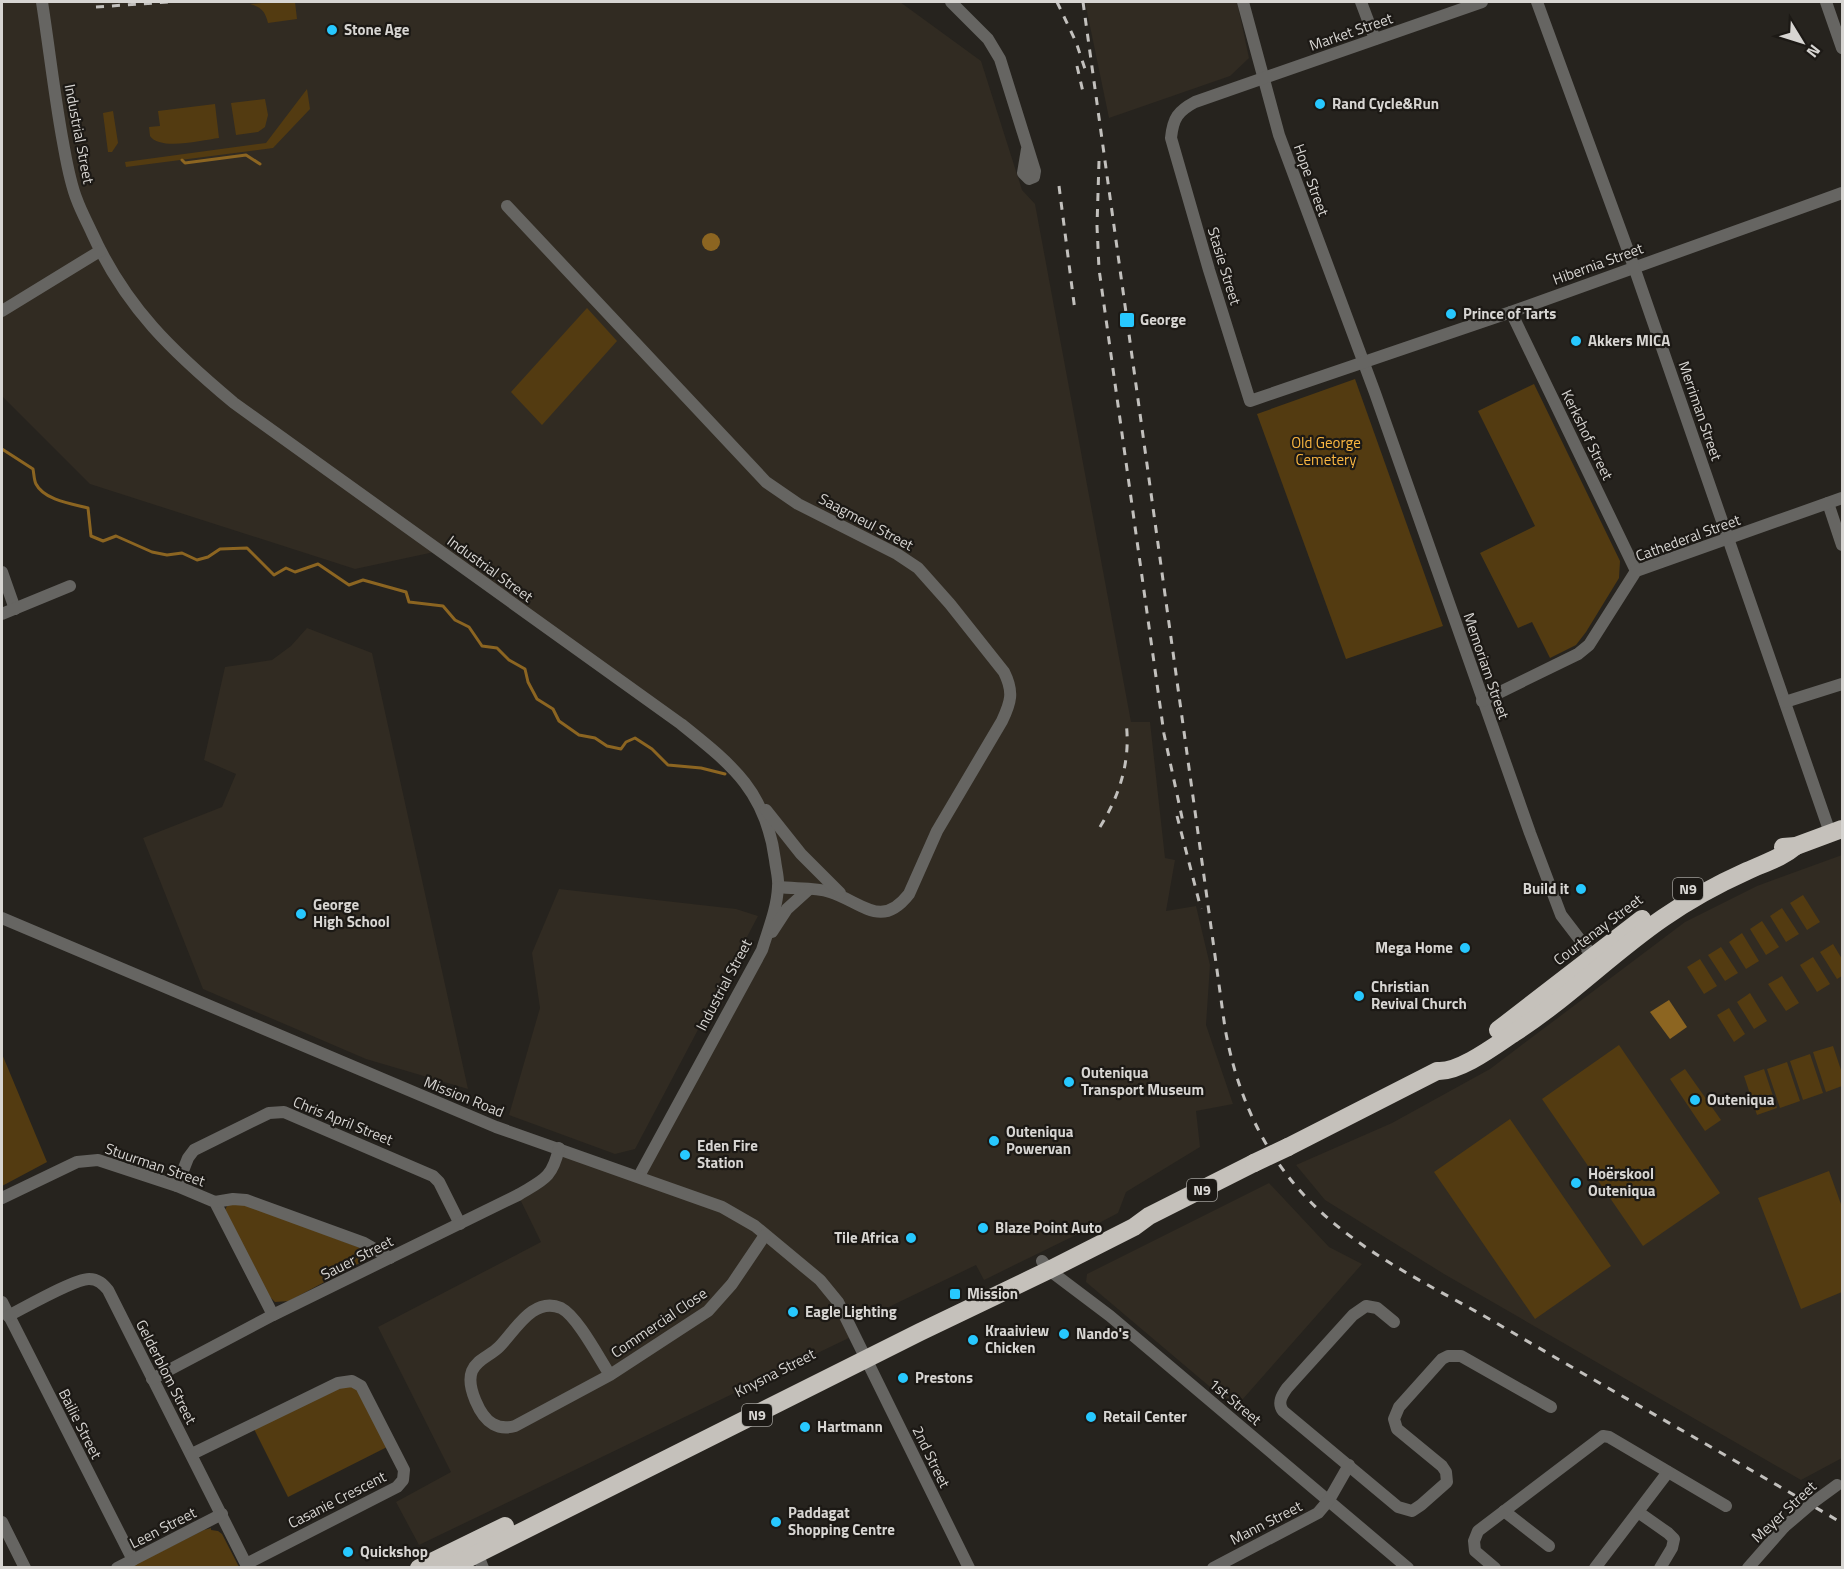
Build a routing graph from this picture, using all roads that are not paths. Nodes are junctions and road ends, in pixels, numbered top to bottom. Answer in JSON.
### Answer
{"nodes":[{"id":1,"x":42,"y":2,"type":"edge"},
{"id":2,"x":951,"y":2,"type":"edge"},
{"id":3,"x":1243,"y":2,"type":"edge"},
{"id":4,"x":1361,"y":2,"type":"edge"},
{"id":5,"x":1482,"y":2,"type":"edge"},
{"id":6,"x":1537,"y":2,"type":"edge"},
{"id":7,"x":1826,"y":2,"type":"edge"},
{"id":8,"x":1375,"y":39,"type":"junction"},
{"id":9,"x":1842,"y":48,"type":"edge"},
{"id":10,"x":1264,"y":78,"type":"junction"},
{"id":11,"x":1027,"y":149,"type":"dead end"},
{"id":12,"x":1842,"y":193,"type":"edge"},
{"id":13,"x":507,"y":206,"type":"dead end"},
{"id":14,"x":100,"y":251,"type":"junction"},
{"id":15,"x":1634,"y":267,"type":"junction"},
{"id":16,"x":2,"y":311,"type":"edge"},
{"id":17,"x":1511,"y":312,"type":"junction"},
{"id":18,"x":1364,"y":363,"type":"junction"},
{"id":19,"x":1842,"y":498,"type":"edge"},
{"id":20,"x":1828,"y":503,"type":"junction"},
{"id":21,"x":1729,"y":539,"type":"junction"},
{"id":22,"x":1842,"y":545,"type":"edge"},
{"id":23,"x":1636,"y":571,"type":"junction"},
{"id":24,"x":2,"y":572,"type":"edge"},
{"id":25,"x":70,"y":586,"type":"dead end"},
{"id":26,"x":15,"y":609,"type":"junction"},
{"id":27,"x":2,"y":614,"type":"edge"},
{"id":28,"x":1842,"y":684,"type":"edge"},
{"id":29,"x":1482,"y":701,"type":"junction"},
{"id":30,"x":1785,"y":702,"type":"junction"},
{"id":31,"x":757,"y":800,"type":"junction"},
{"id":32,"x":1836,"y":831,"type":"edge"},
{"id":33,"x":778,"y":887,"type":"junction"},
{"id":34,"x":808,"y":890,"type":"junction"},
{"id":35,"x":844,"y":898,"type":"junction"},
{"id":36,"x":2,"y":918,"type":"edge"},
{"id":37,"x":762,"y":950,"type":"junction"},
{"id":38,"x":1597,"y":962,"type":"junction"},
{"id":39,"x":559,"y":1148,"type":"junction"},
{"id":40,"x":1254,"y":1163,"type":"joint"},
{"id":41,"x":639,"y":1176,"type":"junction"},
{"id":42,"x":177,"y":1186,"type":"junction"},
{"id":43,"x":2,"y":1198,"type":"edge"},
{"id":44,"x":215,"y":1202,"type":"junction"},
{"id":45,"x":460,"y":1224,"type":"junction"},
{"id":46,"x":765,"y":1235,"type":"junction"},
{"id":47,"x":390,"y":1258,"type":"junction"},
{"id":48,"x":1046,"y":1266,"type":"junction"},
{"id":49,"x":2,"y":1302,"type":"edge"},
{"id":50,"x":273,"y":1315,"type":"junction"},
{"id":51,"x":8,"y":1316,"type":"junction"},
{"id":52,"x":1394,"y":1322,"type":"dead end"},
{"id":53,"x":865,"y":1354,"type":"junction"},
{"id":54,"x":610,"y":1375,"type":"junction"},
{"id":55,"x":152,"y":1379,"type":"junction"},
{"id":56,"x":1551,"y":1407,"type":"dead end"},
{"id":57,"x":192,"y":1454,"type":"junction"},
{"id":58,"x":1349,"y":1466,"type":"junction"},
{"id":59,"x":1668,"y":1472,"type":"junction"},
{"id":60,"x":1840,"y":1483,"type":"edge"},
{"id":61,"x":1329,"y":1500,"type":"junction"},
{"id":62,"x":1726,"y":1506,"type":"dead end"},
{"id":63,"x":1504,"y":1511,"type":"junction"},
{"id":64,"x":1638,"y":1512,"type":"junction"},
{"id":65,"x":222,"y":1514,"type":"junction"},
{"id":66,"x":2,"y":1522,"type":"edge"},
{"id":67,"x":1549,"y":1546,"type":"dead end"},
{"id":68,"x":478,"y":1554,"type":"edge"},
{"id":69,"x":133,"y":1560,"type":"junction"},
{"id":70,"x":248,"y":1566,"type":"edge"},
{"id":71,"x":25,"y":1568,"type":"edge"},
{"id":72,"x":117,"y":1568,"type":"edge"},
{"id":73,"x":419,"y":1568,"type":"edge"},
{"id":74,"x":449,"y":1568,"type":"edge"},
{"id":75,"x":969,"y":1568,"type":"edge"},
{"id":76,"x":1213,"y":1568,"type":"edge"},
{"id":77,"x":1408,"y":1568,"type":"edge"},
{"id":78,"x":1495,"y":1568,"type":"edge"},
{"id":79,"x":1595,"y":1568,"type":"edge"},
{"id":80,"x":1660,"y":1568,"type":"edge"},
{"id":81,"x":1748,"y":1568,"type":"edge"}],
"edges":[{"from":1,"to":14,"type":"street","name":"Industrial Street"},
{"from":2,"to":11,"type":"street"},
{"from":3,"to":10,"type":"street","name":"Hope Street"},
{"from":4,"to":8,"type":"street"},
{"from":5,"to":8,"type":"street","name":"Market Street"},
{"from":6,"to":15,"type":"street","name":"Merriman Street"},
{"from":7,"to":9,"type":"street"},
{"from":8,"to":10,"type":"street","name":"Market Street"},
{"from":10,"to":18,"type":"street","name":"Hope Street"},
{"from":10,"to":18,"type":"street","name":"Stasie Street"},
{"from":12,"to":15,"type":"street","name":"Hibernia Street"},
{"from":13,"to":35,"type":"street","name":"Saagmeul Street"},
{"from":14,"to":16,"type":"street"},
{"from":14,"to":31,"type":"street","name":"Industrial Street"},
{"from":15,"to":17,"type":"street","name":"Hibernia Street"},
{"from":15,"to":21,"type":"street","name":"Merriman Street"},
{"from":17,"to":18,"type":"street","name":"Hibernia Street"},
{"from":17,"to":23,"type":"street","name":"Kerkshof Street"},
{"from":18,"to":29,"type":"street","name":"Memoriam Street"},
{"from":19,"to":20,"type":"street","name":"Cathederal Street"},
{"from":20,"to":21,"type":"street","name":"Cathederal Street"},
{"from":20,"to":22,"type":"street"},
{"from":21,"to":23,"type":"street","name":"Cathederal Street"},
{"from":21,"to":30,"type":"street","name":"Merriman Street"},
{"from":23,"to":29,"type":"street","name":"Cathederal Street"},
{"from":24,"to":26,"type":"street"},
{"from":25,"to":26,"type":"street"},
{"from":26,"to":27,"type":"street"},
{"from":28,"to":30,"type":"street"},
{"from":29,"to":38,"type":"street","name":"Memoriam Street"},
{"from":30,"to":32,"type":"street","name":"Merriman Street"},
{"from":31,"to":33,"type":"street","name":"Industrial Street"},
{"from":31,"to":35,"type":"street"},
{"from":32,"to":38,"type":"highway","name":"Courtenay Street","number":"N9"},
{"from":33,"to":34,"type":"street","name":"Saagmeul Street"},
{"from":33,"to":37,"type":"street","name":"Industrial Street"},
{"from":34,"to":35,"type":"street","name":"Saagmeul Street"},
{"from":34,"to":37,"type":"street"},
{"from":36,"to":39,"type":"street","name":"Mission Road"},
{"from":37,"to":41,"type":"street","name":"Industrial Street"},
{"from":38,"to":40,"type":"highway","name":"Courtenay Street","number":"N9","bridge":true},
{"from":39,"to":41,"type":"street","name":"Mission Road"},
{"from":39,"to":45,"type":"street","name":"Sauer Street"},
{"from":40,"to":48,"type":"highway","name":"Knysna Street","number":"N9"},
{"from":41,"to":46,"type":"street","name":"Mission Road"},
{"from":42,"to":43,"type":"street","name":"Stuurman Street"},
{"from":42,"to":44,"type":"street","name":"Stuurman Street"},
{"from":42,"to":45,"type":"street","name":"Chris April Street"},
{"from":44,"to":47,"type":"street"},
{"from":44,"to":50,"type":"street","name":"Stuurman Street"},
{"from":45,"to":47,"type":"street","name":"Sauer Street"},
{"from":46,"to":53,"type":"street","name":"Mission Road"},
{"from":46,"to":54,"type":"street","name":"Commercial Close"},
{"from":47,"to":50,"type":"street","name":"Sauer Street"},
{"from":48,"to":53,"type":"highway","name":"Knysna Street","number":"N9"},
{"from":48,"to":61,"type":"street","name":"1st Street"},
{"from":49,"to":51,"type":"street","name":"Bailie Street"},
{"from":50,"to":55,"type":"street","name":"Sauer Street"},
{"from":51,"to":55,"type":"street","name":"Gelderblom Street"},
{"from":51,"to":69,"type":"street","name":"Bailie Street"},
{"from":52,"to":58,"type":"street"},
{"from":53,"to":68,"type":"highway","name":"Knysna Street","number":"N9"},
{"from":53,"to":75,"type":"street","name":"2nd Street"},
{"from":54,"to":54,"type":"street","name":"Commercial Close"},
{"from":55,"to":57,"type":"street","name":"Gelderblom Street"},
{"from":56,"to":58,"type":"street"},
{"from":57,"to":65,"type":"street","name":"Gelderblom Street"},
{"from":57,"to":70,"type":"street","name":"Casanie Crescent"},
{"from":58,"to":61,"type":"street","name":"Mann Street"},
{"from":59,"to":62,"type":"street"},
{"from":59,"to":63,"type":"street"},
{"from":59,"to":64,"type":"street"},
{"from":60,"to":81,"type":"street","name":"Meyer Street","bridge":true},
{"from":61,"to":76,"type":"street","name":"Mann Street"},
{"from":61,"to":77,"type":"street","name":"1st Street"},
{"from":63,"to":67,"type":"street"},
{"from":63,"to":78,"type":"street"},
{"from":64,"to":79,"type":"street"},
{"from":64,"to":80,"type":"street"},
{"from":65,"to":69,"type":"street","name":"Leen Street"},
{"from":65,"to":70,"type":"street","name":"Gelderblom Street"},
{"from":66,"to":71,"type":"street"},
{"from":68,"to":73,"type":"highway","name":"Knysna Street","number":"N9"},
{"from":68,"to":74,"type":"highway","name":"Knysna Street","number":"N9"},
{"from":69,"to":72,"type":"street","name":"Leen Street"}]}
